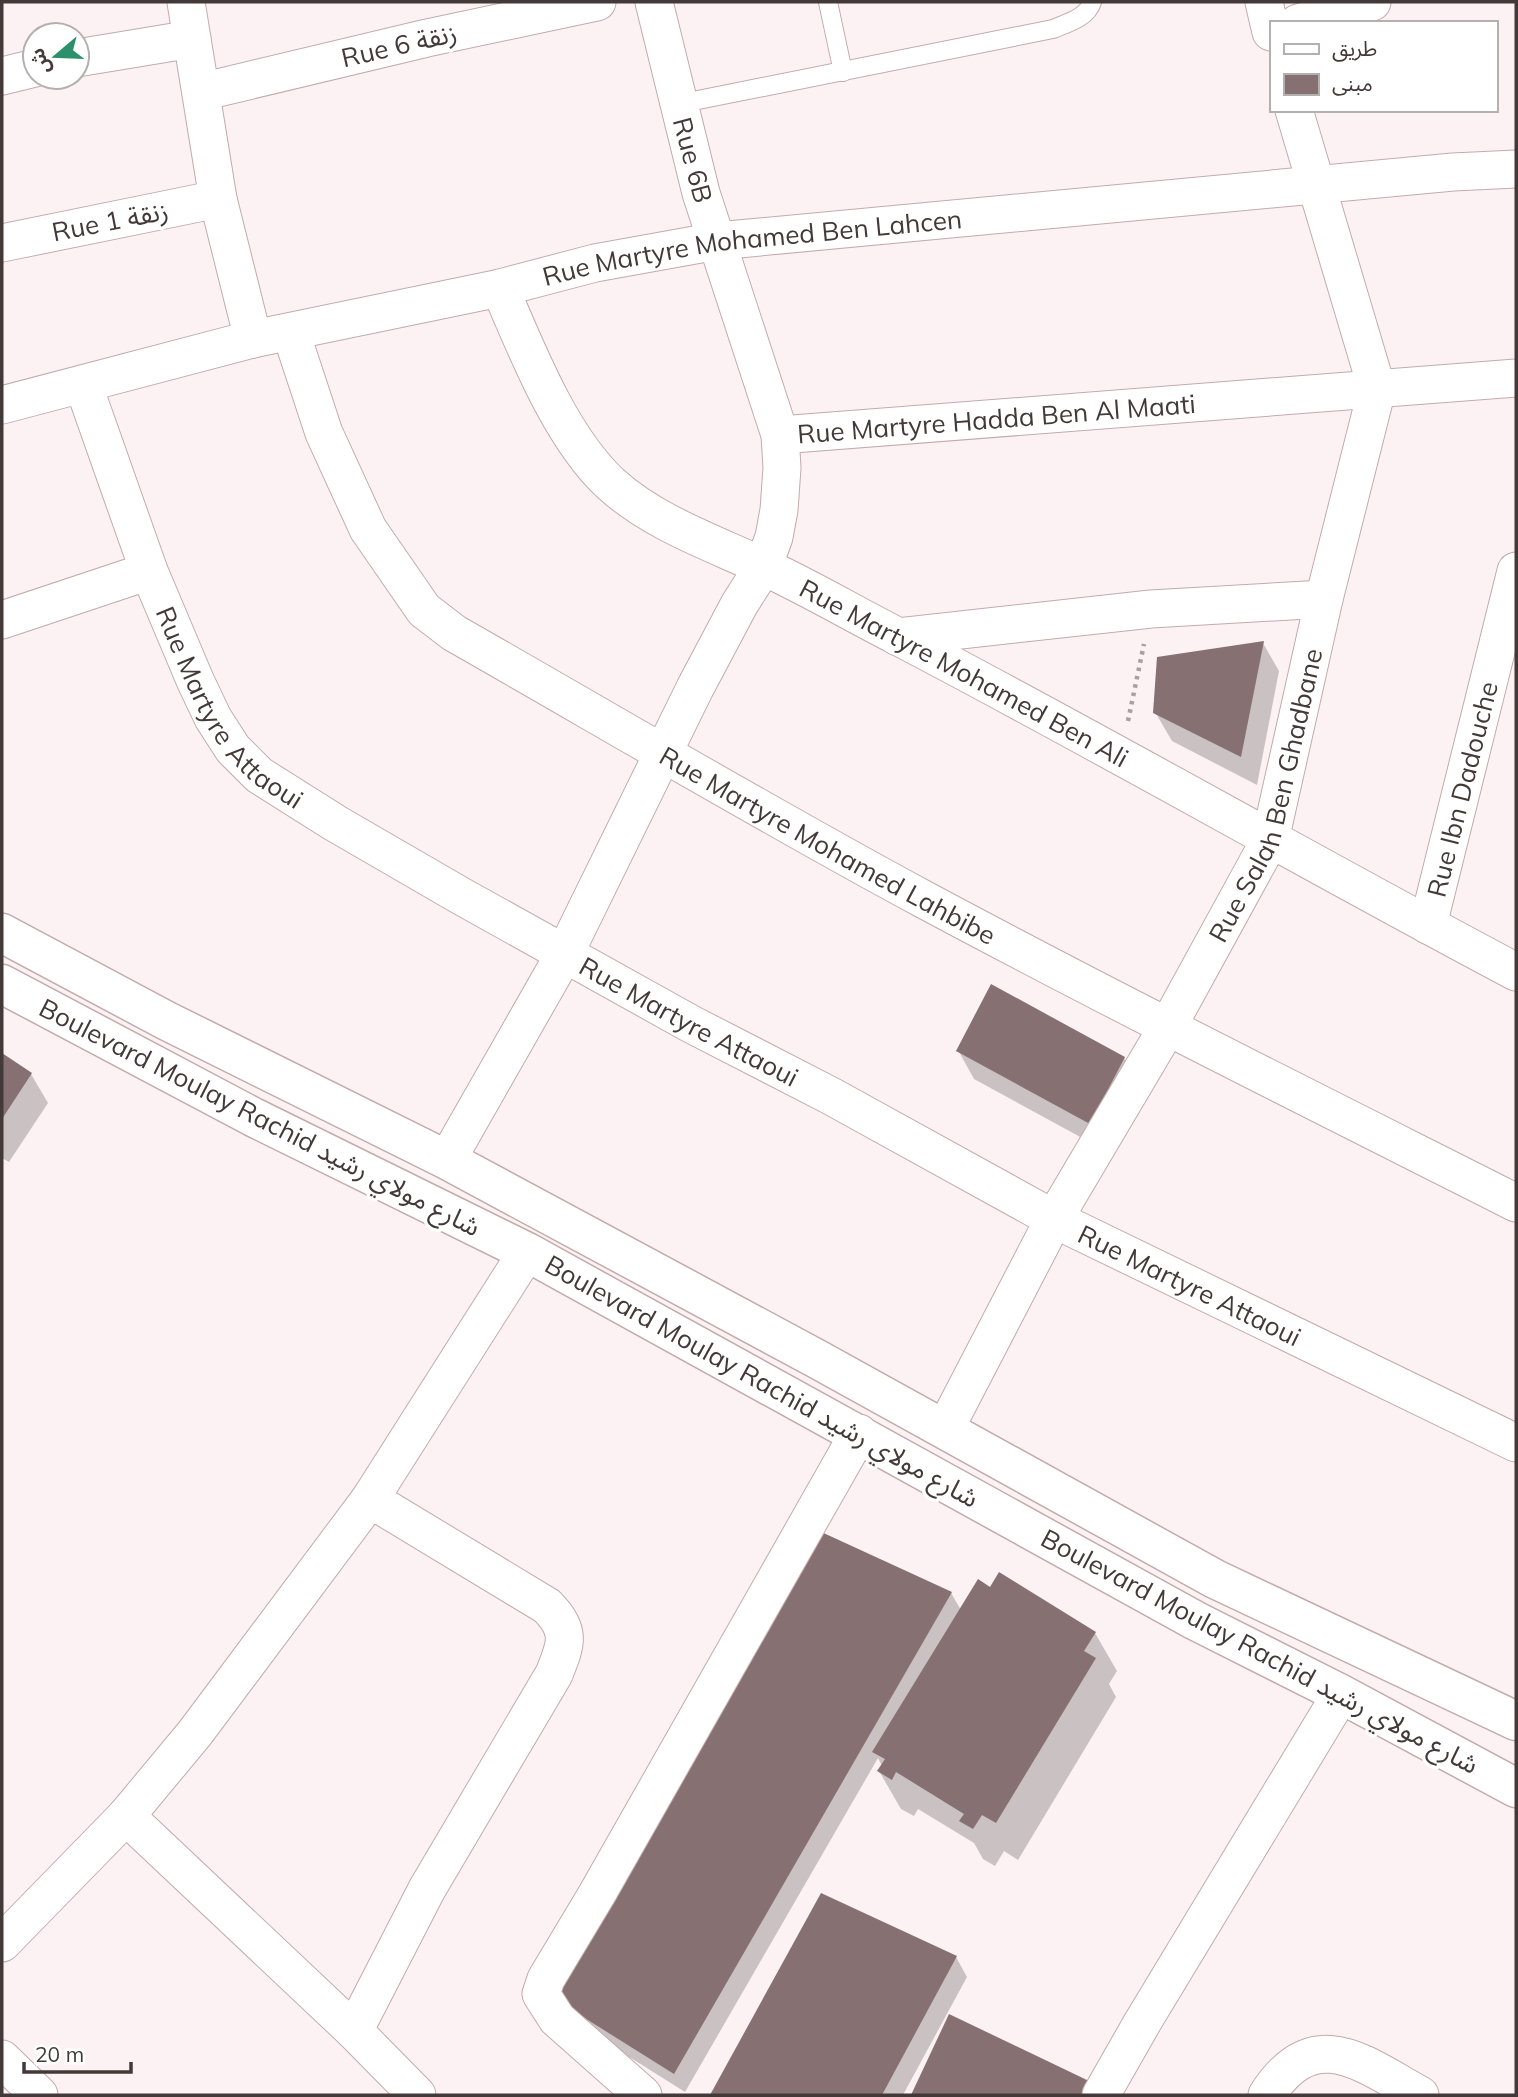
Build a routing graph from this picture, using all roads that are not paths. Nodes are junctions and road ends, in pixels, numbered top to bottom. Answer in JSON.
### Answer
{"nodes":[{"id":1,"x":186,"y":2,"type":"edge"},
{"id":2,"x":597,"y":2,"type":"edge"},
{"id":3,"x":654,"y":2,"type":"edge"},
{"id":4,"x":828,"y":2,"type":"edge"},
{"id":5,"x":1092,"y":2,"type":"edge"},
{"id":6,"x":1264,"y":2,"type":"edge"},
{"id":7,"x":1372,"y":2,"type":"edge"},
{"id":8,"x":1305,"y":21,"type":"edge"},
{"id":9,"x":1270,"y":27,"type":"edge"},
{"id":10,"x":192,"y":38,"type":"junction"},
{"id":11,"x":91,"y":56,"type":"edge"},
{"id":12,"x":843,"y":72,"type":"junction"},
{"id":13,"x":201,"y":92,"type":"junction"},
{"id":14,"x":678,"y":104,"type":"junction"},
{"id":15,"x":1295,"y":112,"type":"edge"},
{"id":16,"x":1516,"y":169,"type":"edge"},
{"id":17,"x":1315,"y":185,"type":"junction"},
{"id":18,"x":219,"y":199,"type":"junction"},
{"id":19,"x":717,"y":241,"type":"junction"},
{"id":20,"x":2,"y":243,"type":"edge"},
{"id":21,"x":499,"y":288,"type":"junction"},
{"id":22,"x":291,"y":333,"type":"junction"},
{"id":23,"x":253,"y":339,"type":"junction"},
{"id":24,"x":1516,"y":378,"type":"edge"},
{"id":25,"x":83,"y":384,"type":"junction"},
{"id":26,"x":1377,"y":389,"type":"junction"},
{"id":27,"x":2,"y":405,"type":"edge"},
{"id":28,"x":780,"y":435,"type":"junction"},
{"id":29,"x":764,"y":567,"type":"junction"},
{"id":30,"x":149,"y":571,"type":"junction"},
{"id":31,"x":1516,"y":571,"type":"edge"},
{"id":32,"x":1324,"y":599,"type":"junction"},
{"id":33,"x":2,"y":620,"type":"edge"},
{"id":34,"x":898,"y":637,"type":"junction"},
{"id":35,"x":662,"y":753,"type":"junction"},
{"id":36,"x":1270,"y":840,"type":"junction"},
{"id":37,"x":1428,"y":925,"type":"junction"},
{"id":38,"x":2,"y":933,"type":"edge"},
{"id":39,"x":565,"y":953,"type":"junction"},
{"id":40,"x":1516,"y":972,"type":"edge"},
{"id":41,"x":2,"y":984,"type":"edge"},
{"id":42,"x":1167,"y":1028,"type":"junction"},
{"id":43,"x":447,"y":1160,"type":"junction"},
{"id":44,"x":1516,"y":1203,"type":"edge"},
{"id":45,"x":1054,"y":1219,"type":"junction"},
{"id":46,"x":527,"y":1252,"type":"junction"},
{"id":47,"x":945,"y":1429,"type":"junction"},
{"id":48,"x":859,"y":1433,"type":"junction"},
{"id":49,"x":1516,"y":1443,"type":"edge"},
{"id":50,"x":370,"y":1499,"type":"junction"},
{"id":51,"x":1341,"y":1694,"type":"junction"},
{"id":52,"x":1516,"y":1721,"type":"edge"},
{"id":53,"x":1516,"y":1788,"type":"edge"},
{"id":54,"x":126,"y":1816,"type":"junction"},
{"id":55,"x":2,"y":1943,"type":"edge"},
{"id":56,"x":354,"y":2031,"type":"junction"},
{"id":57,"x":2,"y":2059,"type":"edge"},
{"id":58,"x":38,"y":2095,"type":"edge"},
{"id":59,"x":417,"y":2095,"type":"edge"},
{"id":60,"x":643,"y":2095,"type":"edge"},
{"id":61,"x":1101,"y":2095,"type":"edge"},
{"id":62,"x":1266,"y":2095,"type":"edge"},
{"id":63,"x":1420,"y":2095,"type":"edge"}],
"edges":[{"from":1,"to":10,"type":"street"},
{"from":2,"to":13,"type":"street","name":"Rue 6 زنقة"},
{"from":3,"to":14,"type":"street","name":"Rue 6B"},
{"from":4,"to":12,"type":"lane"},
{"from":5,"to":12,"type":"lane"},
{"from":6,"to":9,"type":"street"},
{"from":7,"to":8,"type":"street"},
{"from":10,"to":11,"type":"street"},
{"from":10,"to":13,"type":"street"},
{"from":12,"to":14,"type":"lane"},
{"from":13,"to":18,"type":"street"},
{"from":14,"to":19,"type":"street","name":"Rue 6B"},
{"from":15,"to":17,"type":"street"},
{"from":16,"to":17,"type":"street","name":"Rue Martyre Mohamed Ben Lahcen"},
{"from":17,"to":19,"type":"street","name":"Rue Martyre Mohamed Ben Lahcen"},
{"from":17,"to":26,"type":"street"},
{"from":18,"to":20,"type":"street","name":"Rue 1 زنقة"},
{"from":18,"to":23,"type":"street"},
{"from":19,"to":21,"type":"street","name":"Rue Martyre Mohamed Ben Lahcen"},
{"from":19,"to":28,"type":"street","name":"Rue 6B"},
{"from":21,"to":22,"type":"street","name":"Rue Martyre Mohamed Ben Lahcen"},
{"from":21,"to":29,"type":"street","name":"Rue Martyre Mohamed Ben Ali"},
{"from":22,"to":23,"type":"street","name":"Rue Martyre Mohamed Ben Lahcen"},
{"from":22,"to":35,"type":"street","name":"Rue Martyre Mohamed Lahbibe"},
{"from":23,"to":25,"type":"street","name":"Rue Martyre Mohamed Ben Lahcen"},
{"from":24,"to":26,"type":"street","name":"Rue Martyre Hadda Ben Al Maati"},
{"from":25,"to":27,"type":"street","name":"Rue Martyre Mohamed Ben Lahcen"},
{"from":25,"to":30,"type":"street","name":"Rue Martyre Attaoui"},
{"from":26,"to":28,"type":"street","name":"Rue Martyre Hadda Ben Al Maati"},
{"from":26,"to":32,"type":"street","name":"Rue Salah Ben Ghadbane"},
{"from":28,"to":29,"type":"street","name":"Rue Martyre Hadda Ben Al Maati"},
{"from":29,"to":34,"type":"street","name":"Rue Martyre Mohamed Ben Ali"},
{"from":29,"to":35,"type":"street","name":"Rue Martyre Hadda Ben Al Maati"},
{"from":30,"to":33,"type":"street"},
{"from":30,"to":39,"type":"street","name":"Rue Martyre Attaoui"},
{"from":31,"to":37,"type":"street","name":"Rue Ibn Dadouche"},
{"from":32,"to":34,"type":"street"},
{"from":32,"to":36,"type":"street","name":"Rue Salah Ben Ghadbane"},
{"from":34,"to":36,"type":"street","name":"Rue Martyre Mohamed Ben Ali"},
{"from":35,"to":39,"type":"street","name":"Rue Martyre Hadda Ben Al Maati"},
{"from":35,"to":42,"type":"street","name":"Rue Martyre Mohamed Lahbibe"},
{"from":36,"to":37,"type":"street","name":"Rue Martyre Mohamed Ben Ali"},
{"from":36,"to":42,"type":"street","name":"Rue Salah Ben Ghadbane"},
{"from":37,"to":40,"type":"street","name":"Rue Martyre Mohamed Ben Ali"},
{"from":38,"to":43,"type":"main road","name":"Boulevard Moulay Rachid شارع مولاي رشيد"},
{"from":39,"to":43,"type":"street","name":"Rue Martyre Hadda Ben Al Maati"},
{"from":39,"to":45,"type":"street","name":"Rue Martyre Attaoui"},
{"from":41,"to":46,"type":"main road","name":"Boulevard Moulay Rachid شارع مولاي رشيد"},
{"from":42,"to":44,"type":"street","name":"Rue Martyre Mohamed Lahbibe"},
{"from":42,"to":45,"type":"street","name":"Rue Salah Ben Ghadbane"},
{"from":43,"to":47,"type":"main road","name":"Boulevard Moulay Rachid شارع مولاي رشيد"},
{"from":45,"to":47,"type":"street","name":"Rue Salah Ben Ghadbane"},
{"from":45,"to":49,"type":"street","name":"Rue Martyre Attaoui"},
{"from":46,"to":48,"type":"main road","name":"Boulevard Moulay Rachid شارع مولاي رشيد"},
{"from":46,"to":50,"type":"street"},
{"from":47,"to":52,"type":"main road","name":"Boulevard Moulay Rachid شارع مولاي رشيد"},
{"from":48,"to":51,"type":"main road","name":"Boulevard Moulay Rachid شارع مولاي رشيد"},
{"from":48,"to":60,"type":"street"},
{"from":50,"to":54,"type":"street"},
{"from":50,"to":56,"type":"street"},
{"from":51,"to":53,"type":"main road","name":"Boulevard Moulay Rachid شارع مولاي رشيد"},
{"from":51,"to":61,"type":"street"},
{"from":54,"to":55,"type":"street"},
{"from":54,"to":56,"type":"street"},
{"from":56,"to":59,"type":"street"},
{"from":57,"to":58,"type":"street"},
{"from":62,"to":63,"type":"street"}]}
